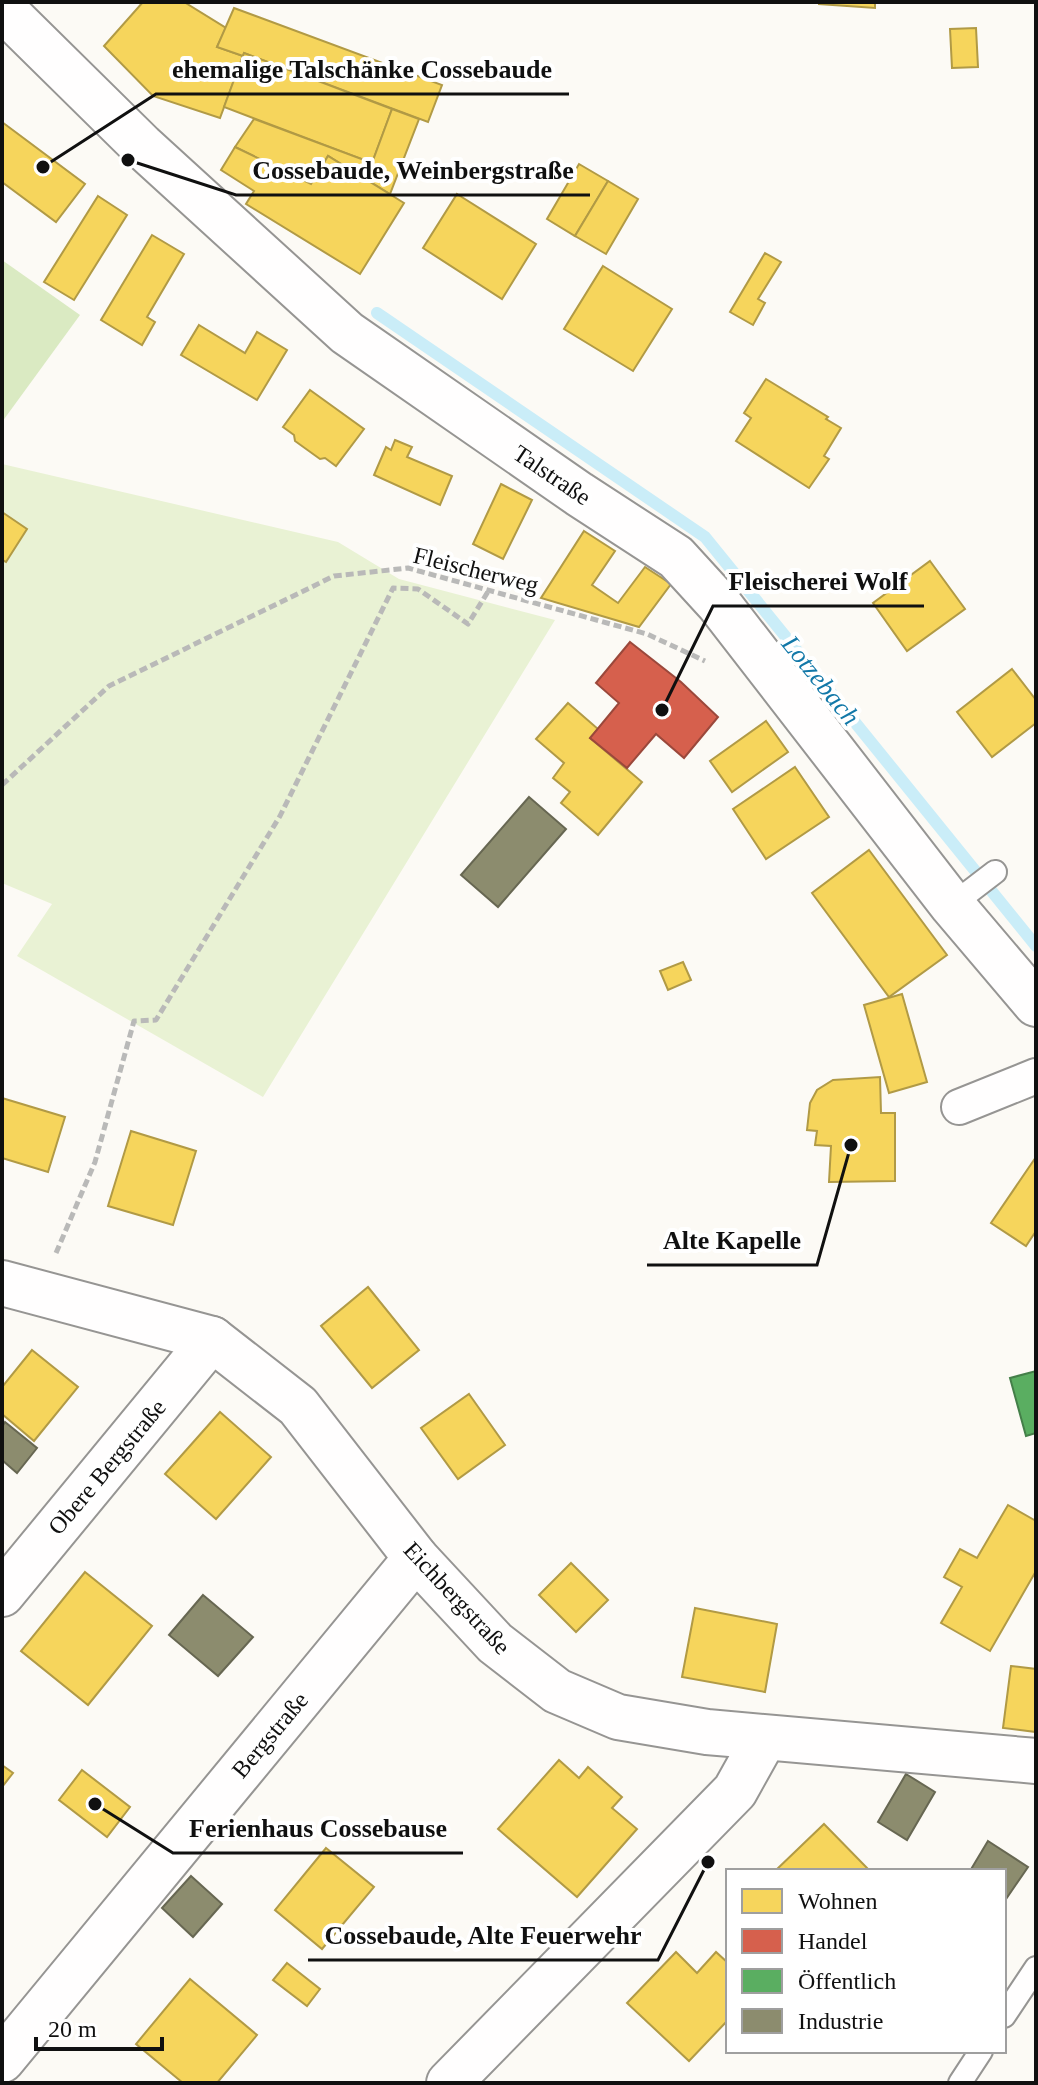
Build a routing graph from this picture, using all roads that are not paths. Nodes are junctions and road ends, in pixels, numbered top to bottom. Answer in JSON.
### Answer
{"nodes":[{"id":1,"x":2,"y":8,"type":"edge"},
{"id":2,"x":995,"y":872,"type":"dead end"},
{"id":3,"x":963,"y":897,"type":"junction"},
{"id":4,"x":1036,"y":1004,"type":"edge"},
{"id":5,"x":1036,"y":1076,"type":"edge"},
{"id":6,"x":959,"y":1107,"type":"dead end"},
{"id":7,"x":21,"y":1288,"type":"edge"},
{"id":8,"x":212,"y":1339,"type":"junction"},
{"id":9,"x":416,"y":1558,"type":"junction"},
{"id":10,"x":2,"y":1594,"type":"edge"},
{"id":11,"x":764,"y":1739,"type":"junction"},
{"id":12,"x":1036,"y":1761,"type":"edge"},
{"id":13,"x":1036,"y":1968,"type":"edge"},
{"id":14,"x":1006,"y":2013,"type":"edge"},
{"id":15,"x":980,"y":2053,"type":"edge"},
{"id":16,"x":2,"y":2060,"type":"edge"},
{"id":17,"x":449,"y":2083,"type":"edge"},
{"id":18,"x":960,"y":2083,"type":"edge"}],
"edges":[{"from":1,"to":3,"type":"street","name":"Talstraße"},
{"from":2,"to":3,"type":"lane"},
{"from":3,"to":4,"type":"street","name":"Talstraße"},
{"from":5,"to":6,"type":"street"},
{"from":7,"to":8,"type":"street","name":"Eichbergstraße"},
{"from":8,"to":9,"type":"street","name":"Eichbergstraße"},
{"from":8,"to":10,"type":"street","name":"Obere Bergstraße"},
{"from":9,"to":11,"type":"street","name":"Eichbergstraße"},
{"from":9,"to":16,"type":"street","name":"Bergstraße"},
{"from":11,"to":12,"type":"street","name":"Eichbergstraße"},
{"from":11,"to":17,"type":"street"},
{"from":13,"to":14,"type":"lane"},
{"from":15,"to":18,"type":"lane"}]}
